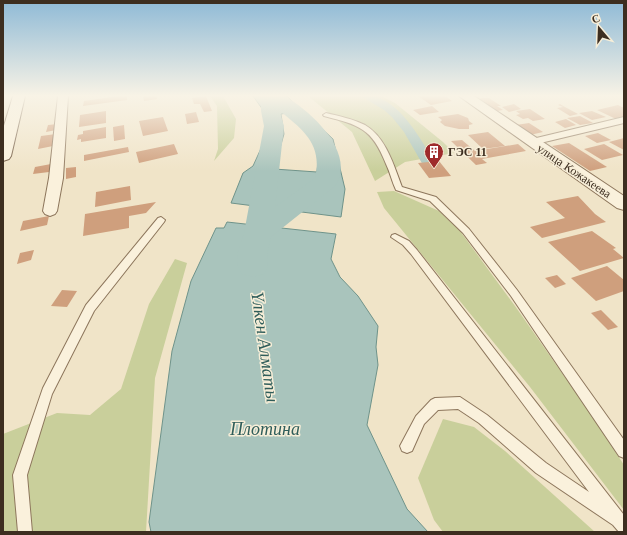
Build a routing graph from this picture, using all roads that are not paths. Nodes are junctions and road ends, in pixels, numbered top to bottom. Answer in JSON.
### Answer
{"nodes":[{"id":1,"x":12,"y":121,"type":"edge"},
{"id":2,"x":61,"y":121,"type":"edge"},
{"id":3,"x":347,"y":121,"type":"edge"},
{"id":4,"x":501,"y":121,"type":"edge"},
{"id":5,"x":620,"y":121,"type":"edge"},
{"id":6,"x":532,"y":142,"type":"junction"},
{"id":7,"x":3,"y":156,"type":"edge"},
{"id":8,"x":624,"y":204,"type":"edge"},
{"id":9,"x":50,"y":211,"type":"dead end"},
{"id":10,"x":161,"y":220,"type":"dead end"},
{"id":11,"x":395,"y":237,"type":"dead end"},
{"id":12,"x":407,"y":446,"type":"dead end"},
{"id":13,"x":624,"y":451,"type":"edge"},
{"id":14,"x":622,"y":524,"type":"edge"},
{"id":15,"x":25,"y":532,"type":"edge"}],
"edges":[{"from":1,"to":7,"type":"street"},
{"from":2,"to":9,"type":"street"},
{"from":3,"to":13,"type":"lane"},
{"from":4,"to":6,"type":"street","name":"улица Кожакеева"},
{"from":5,"to":6,"type":"street"},
{"from":6,"to":8,"type":"street","name":"улица Кожакеева"},
{"from":10,"to":15,"type":"lane"},
{"from":11,"to":14,"type":"lane"},
{"from":12,"to":14,"type":"lane"}]}
